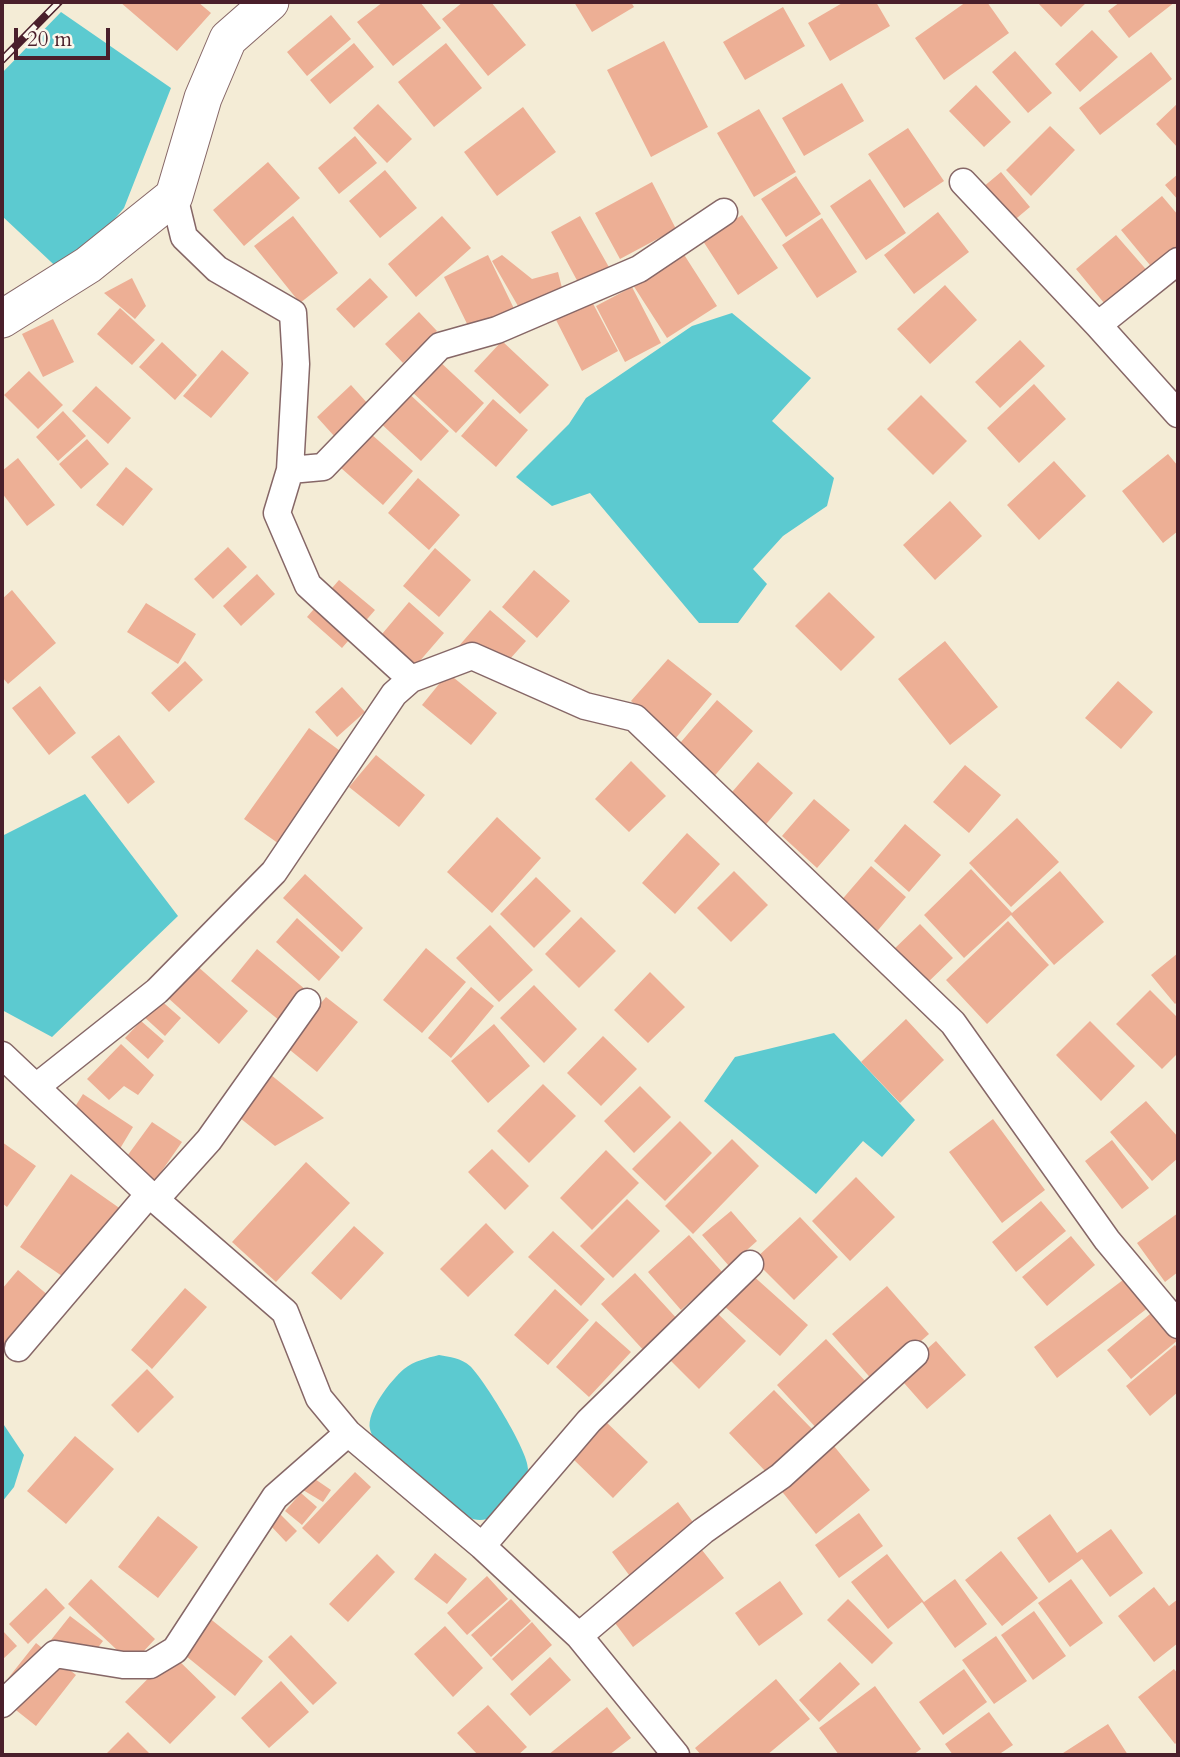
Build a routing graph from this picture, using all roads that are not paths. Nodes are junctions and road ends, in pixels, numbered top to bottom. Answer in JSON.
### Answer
{"nodes":[{"id":1,"x":270,"y":2,"type":"edge"},
{"id":2,"x":963,"y":181,"type":"dead end"},
{"id":3,"x":174,"y":196,"type":"junction"},
{"id":4,"x":724,"y":212,"type":"dead end"},
{"id":5,"x":1178,"y":261,"type":"edge"},
{"id":6,"x":2,"y":319,"type":"edge"},
{"id":7,"x":1098,"y":325,"type":"junction"},
{"id":8,"x":1178,"y":414,"type":"edge"},
{"id":9,"x":290,"y":470,"type":"junction"},
{"id":10,"x":411,"y":679,"type":"junction"},
{"id":11,"x":307,"y":1002,"type":"dead end"},
{"id":12,"x":2,"y":1055,"type":"edge"},
{"id":13,"x":36,"y":1087,"type":"junction"},
{"id":14,"x":152,"y":1197,"type":"junction"},
{"id":15,"x":750,"y":1264,"type":"dead end"},
{"id":16,"x":1178,"y":1325,"type":"edge"},
{"id":17,"x":18,"y":1348,"type":"dead end"},
{"id":18,"x":915,"y":1354,"type":"dead end"},
{"id":19,"x":348,"y":1433,"type":"junction"},
{"id":20,"x":482,"y":1546,"type":"junction"},
{"id":21,"x":579,"y":1636,"type":"junction"},
{"id":22,"x":2,"y":1704,"type":"edge"},
{"id":23,"x":676,"y":1755,"type":"edge"}],
"edges":[{"from":1,"to":3,"type":"street"},
{"from":2,"to":7,"type":"street"},
{"from":3,"to":6,"type":"street"},
{"from":3,"to":9,"type":"street"},
{"from":4,"to":9,"type":"street"},
{"from":5,"to":7,"type":"street"},
{"from":7,"to":8,"type":"street"},
{"from":9,"to":10,"type":"street"},
{"from":10,"to":13,"type":"street"},
{"from":10,"to":16,"type":"street"},
{"from":11,"to":14,"type":"street"},
{"from":12,"to":13,"type":"street"},
{"from":13,"to":14,"type":"street"},
{"from":14,"to":17,"type":"street"},
{"from":14,"to":19,"type":"street"},
{"from":15,"to":20,"type":"street"},
{"from":18,"to":21,"type":"street"},
{"from":19,"to":20,"type":"street"},
{"from":19,"to":22,"type":"street"},
{"from":20,"to":21,"type":"street"},
{"from":21,"to":23,"type":"street"}]}
